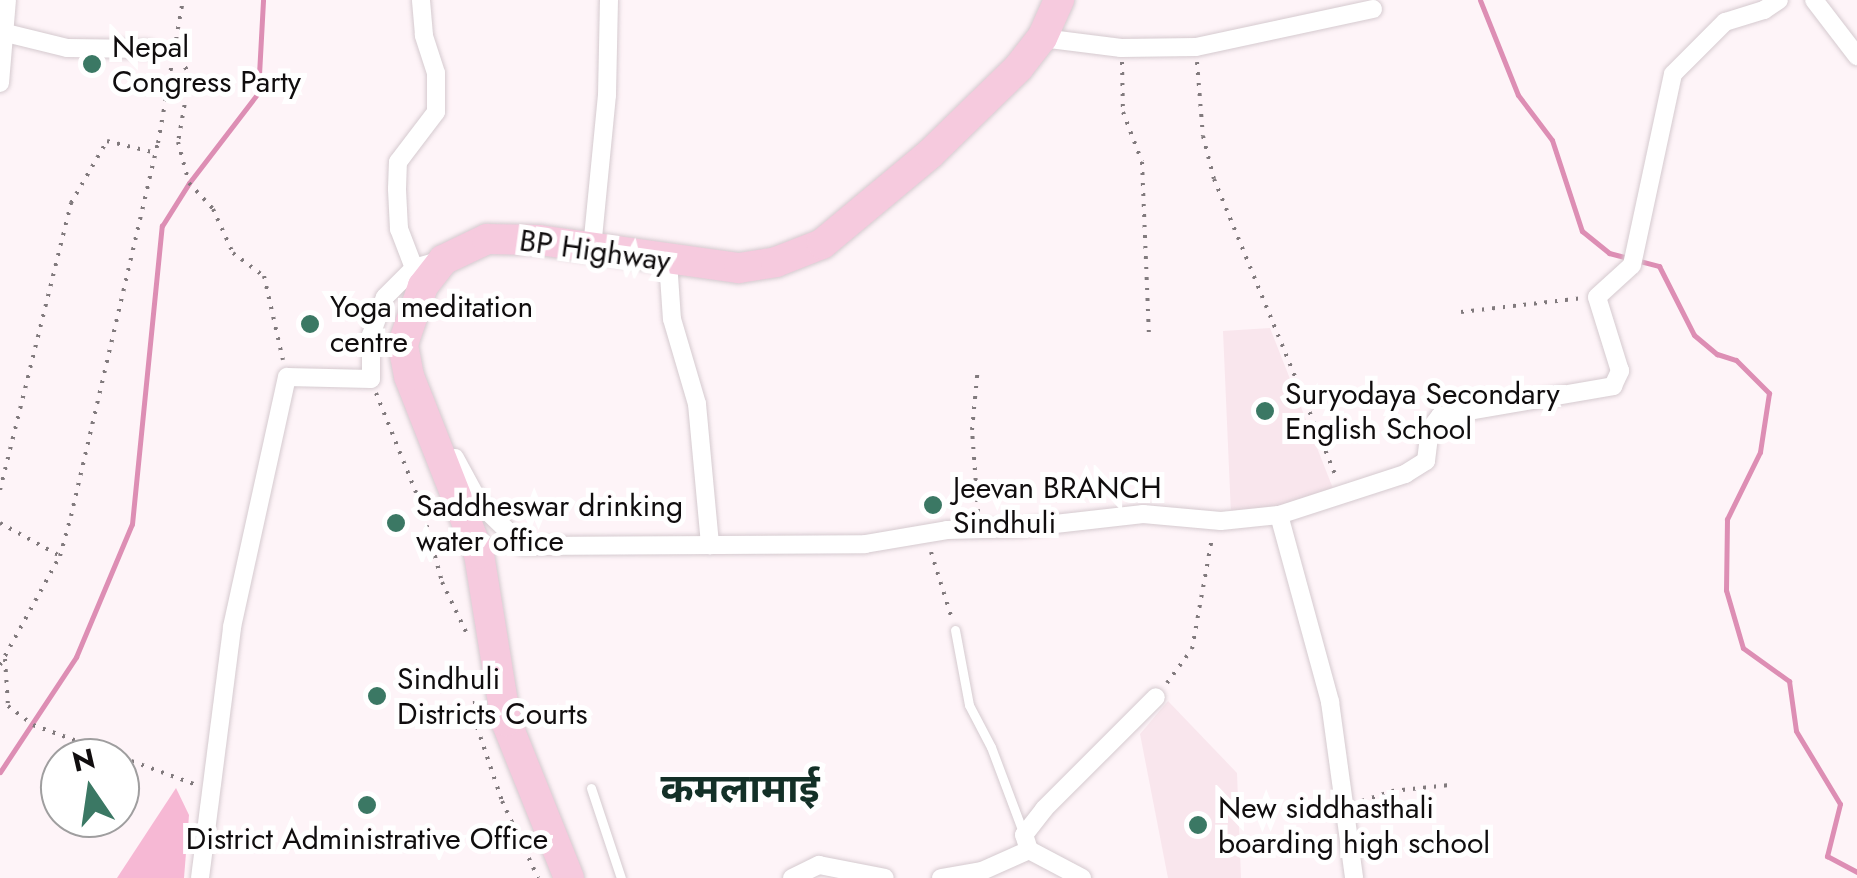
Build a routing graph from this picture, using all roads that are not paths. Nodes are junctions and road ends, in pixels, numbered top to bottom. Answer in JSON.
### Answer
{"nodes":[{"id":1,"x":6,"y":0,"type":"edge"},
{"id":2,"x":420,"y":0,"type":"edge"},
{"id":3,"x":608,"y":0,"type":"edge"},
{"id":4,"x":1058,"y":0,"type":"edge"},
{"id":5,"x":1779,"y":0,"type":"edge"},
{"id":6,"x":1814,"y":0,"type":"edge"},
{"id":7,"x":1373,"y":9,"type":"dead end"},
{"id":8,"x":6,"y":33,"type":"junction"},
{"id":9,"x":1042,"y":38,"type":"junction"},
{"id":10,"x":148,"y":49,"type":"dead end"},
{"id":11,"x":1857,"y":56,"type":"edge"},
{"id":12,"x":0,"y":83,"type":"edge"},
{"id":13,"x":592,"y":248,"type":"junction"},
{"id":14,"x":668,"y":260,"type":"junction"},
{"id":15,"x":429,"y":264,"type":"junction"},
{"id":16,"x":438,"y":447,"type":"junction"},
{"id":17,"x":1279,"y":515,"type":"junction"},
{"id":18,"x":710,"y":545,"type":"junction"},
{"id":19,"x":955,"y":630,"type":"road end"},
{"id":20,"x":1156,"y":697,"type":"road end"},
{"id":21,"x":591,"y":788,"type":"dead end"},
{"id":22,"x":1026,"y":842,"type":"junction"},
{"id":23,"x":846,"y":875,"type":"edge"},
{"id":24,"x":200,"y":878,"type":"edge"},
{"id":25,"x":570,"y":878,"type":"edge"},
{"id":26,"x":621,"y":878,"type":"edge"},
{"id":27,"x":792,"y":878,"type":"edge"},
{"id":28,"x":885,"y":878,"type":"edge"},
{"id":29,"x":941,"y":878,"type":"edge"},
{"id":30,"x":1082,"y":878,"type":"edge"},
{"id":31,"x":1354,"y":878,"type":"edge"}],
"edges":[{"from":1,"to":8,"type":"street"},
{"from":2,"to":15,"type":"street"},
{"from":3,"to":13,"type":"street"},
{"from":4,"to":9,"type":"highway","name":"BP Highway"},
{"from":5,"to":17,"type":"street"},
{"from":6,"to":11,"type":"street"},
{"from":7,"to":9,"type":"street"},
{"from":8,"to":10,"type":"street"},
{"from":8,"to":12,"type":"street"},
{"from":9,"to":14,"type":"highway","name":"BP Highway"},
{"from":13,"to":14,"type":"highway","name":"BP Highway"},
{"from":13,"to":15,"type":"highway","name":"BP Highway"},
{"from":14,"to":18,"type":"street"},
{"from":15,"to":16,"type":"highway"},
{"from":15,"to":24,"type":"street"},
{"from":16,"to":18,"type":"street"},
{"from":16,"to":25,"type":"highway"},
{"from":17,"to":18,"type":"street"},
{"from":17,"to":31,"type":"street"},
{"from":19,"to":22,"type":"lane"},
{"from":20,"to":22,"type":"street"},
{"from":21,"to":26,"type":"lane"},
{"from":22,"to":29,"type":"street"},
{"from":22,"to":30,"type":"street"},
{"from":23,"to":27,"type":"street"},
{"from":23,"to":28,"type":"street"}]}
